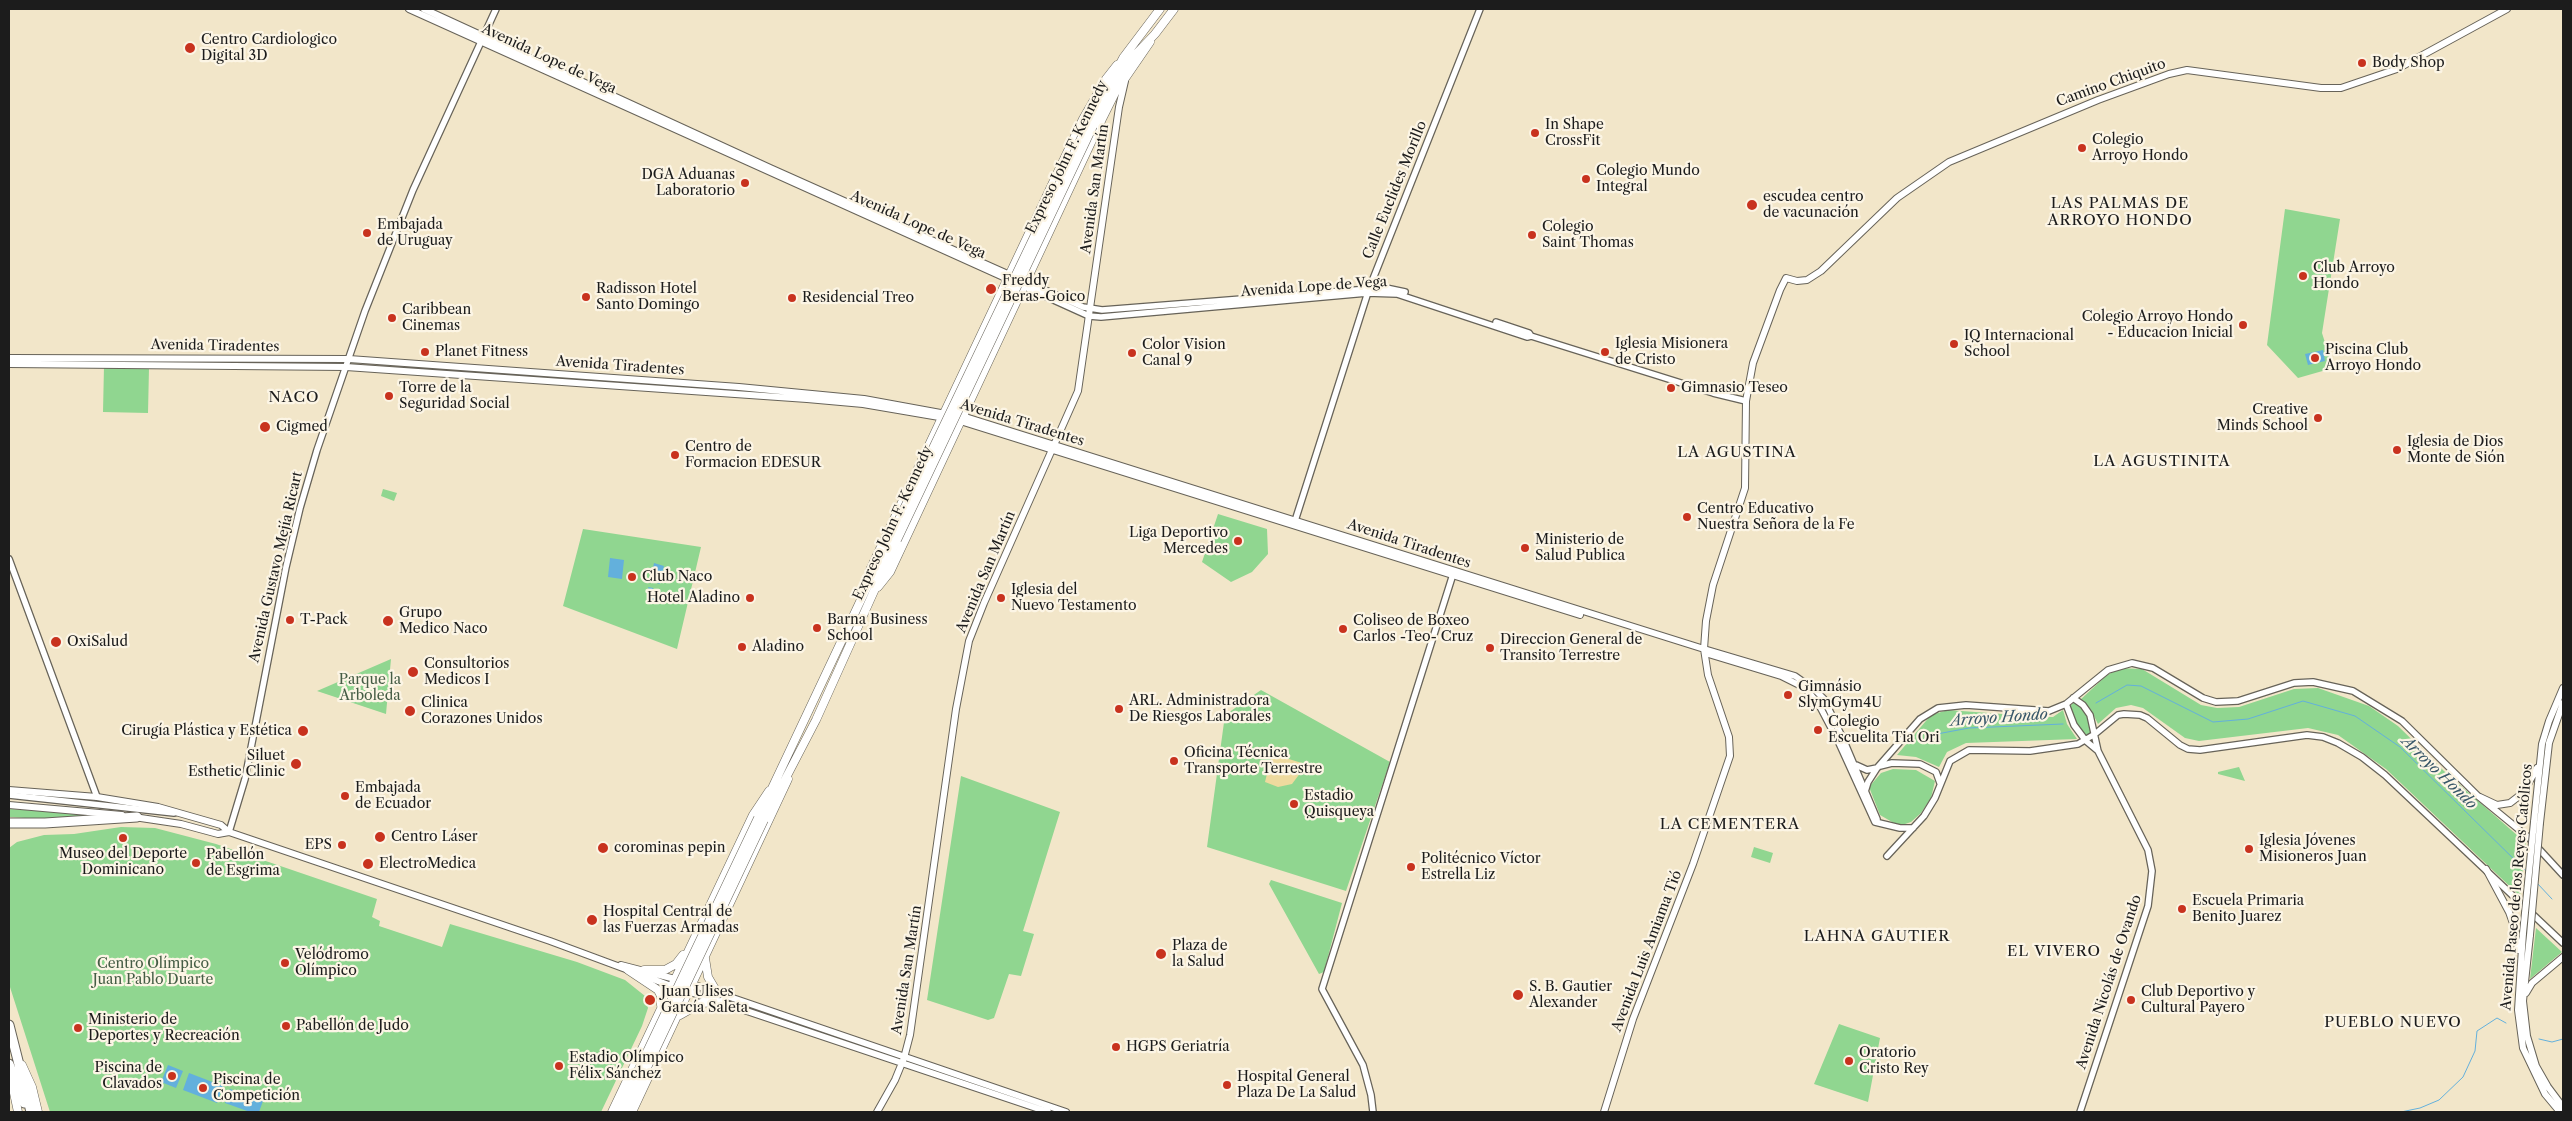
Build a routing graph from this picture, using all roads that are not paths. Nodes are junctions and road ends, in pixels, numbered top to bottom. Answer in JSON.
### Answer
{"nodes":[{"id":1,"x":409,"y":9,"type":"edge"},
{"id":2,"x":424,"y":9,"type":"edge"},
{"id":3,"x":496,"y":9,"type":"edge"},
{"id":4,"x":1160,"y":9,"type":"edge"},
{"id":5,"x":1174,"y":9,"type":"edge"},
{"id":6,"x":1480,"y":9,"type":"edge"},
{"id":7,"x":2507,"y":9,"type":"edge"},
{"id":8,"x":1155,"y":34,"type":"junction"},
{"id":9,"x":483,"y":38,"type":"junction"},
{"id":10,"x":1123,"y":58,"type":"junction"},
{"id":11,"x":1127,"y":75,"type":"junction"},
{"id":12,"x":1090,"y":125,"type":"junction"},
{"id":13,"x":1032,"y":228,"type":"junction"},
{"id":14,"x":1048,"y":235,"type":"junction"},
{"id":15,"x":1010,"y":277,"type":"junction"},
{"id":16,"x":1786,"y":278,"type":"joint"},
{"id":17,"x":1026,"y":284,"type":"junction"},
{"id":18,"x":1368,"y":291,"type":"junction"},
{"id":19,"x":1090,"y":313,"type":"junction"},
{"id":20,"x":987,"y":326,"type":"junction"},
{"id":21,"x":1003,"y":332,"type":"junction"},
{"id":22,"x":9,"y":358,"type":"edge"},
{"id":23,"x":349,"y":359,"type":"junction"},
{"id":24,"x":9,"y":364,"type":"edge"},
{"id":25,"x":346,"y":366,"type":"junction"},
{"id":26,"x":967,"y":367,"type":"junction"},
{"id":27,"x":983,"y":374,"type":"junction"},
{"id":28,"x":1746,"y":401,"type":"junction"},
{"id":29,"x":944,"y":416,"type":"junction"},
{"id":30,"x":962,"y":418,"type":"junction"},
{"id":31,"x":1054,"y":448,"type":"junction"},
{"id":32,"x":921,"y":464,"type":"junction"},
{"id":33,"x":936,"y":471,"type":"junction"},
{"id":34,"x":1294,"y":524,"type":"junction"},
{"id":35,"x":894,"y":538,"type":"junction"},
{"id":36,"x":9,"y":559,"type":"edge"},
{"id":37,"x":1454,"y":573,"type":"junction"},
{"id":38,"x":878,"y":586,"type":"junction"},
{"id":39,"x":866,"y":590,"type":"junction"},
{"id":40,"x":1704,"y":651,"type":"junction"},
{"id":41,"x":2563,"y":688,"type":"edge"},
{"id":42,"x":2073,"y":698,"type":"junction"},
{"id":43,"x":2563,"y":703,"type":"edge"},
{"id":44,"x":2066,"y":704,"type":"junction"},
{"id":45,"x":2095,"y":734,"type":"junction"},
{"id":46,"x":2086,"y":740,"type":"junction"},
{"id":47,"x":2098,"y":751,"type":"junction"},
{"id":48,"x":2540,"y":759,"type":"junction"},
{"id":49,"x":1855,"y":764,"type":"junction"},
{"id":50,"x":793,"y":766,"type":"junction"},
{"id":51,"x":1879,"y":767,"type":"junction"},
{"id":52,"x":1940,"y":783,"type":"junction"},
{"id":53,"x":774,"y":784,"type":"junction"},
{"id":54,"x":9,"y":790,"type":"edge"},
{"id":55,"x":1865,"y":792,"type":"junction"},
{"id":56,"x":9,"y":795,"type":"edge"},
{"id":57,"x":97,"y":797,"type":"junction"},
{"id":58,"x":2480,"y":797,"type":"junction"},
{"id":59,"x":9,"y":804,"type":"edge"},
{"id":60,"x":176,"y":813,"type":"junction"},
{"id":61,"x":137,"y":817,"type":"junction"},
{"id":62,"x":761,"y":819,"type":"junction"},
{"id":63,"x":9,"y":822,"type":"edge"},
{"id":64,"x":2537,"y":822,"type":"junction"},
{"id":65,"x":1913,"y":828,"type":"junction"},
{"id":66,"x":229,"y":832,"type":"junction"},
{"id":67,"x":1887,"y":856,"type":"dead end"},
{"id":68,"x":2486,"y":868,"type":"junction"},
{"id":69,"x":2563,"y":875,"type":"edge"},
{"id":70,"x":698,"y":930,"type":"junction"},
{"id":71,"x":714,"y":937,"type":"junction"},
{"id":72,"x":694,"y":939,"type":"junction"},
{"id":73,"x":2563,"y":943,"type":"edge"},
{"id":74,"x":705,"y":956,"type":"junction"},
{"id":75,"x":2563,"y":957,"type":"edge"},
{"id":76,"x":612,"y":963,"type":"junction"},
{"id":77,"x":2524,"y":965,"type":"junction"},
{"id":78,"x":628,"y":970,"type":"junction"},
{"id":79,"x":644,"y":970,"type":"junction"},
{"id":80,"x":673,"y":982,"type":"junction"},
{"id":81,"x":691,"y":988,"type":"junction"},
{"id":82,"x":718,"y":994,"type":"junction"},
{"id":83,"x":2523,"y":1001,"type":"junction"},
{"id":84,"x":722,"y":1002,"type":"junction"},
{"id":85,"x":660,"y":1010,"type":"junction"},
{"id":86,"x":2521,"y":1010,"type":"junction"},
{"id":87,"x":673,"y":1024,"type":"junction"},
{"id":88,"x":9,"y":1025,"type":"edge"},
{"id":89,"x":650,"y":1033,"type":"junction"},
{"id":90,"x":666,"y":1039,"type":"junction"},
{"id":91,"x":2527,"y":1048,"type":"junction"},
{"id":92,"x":19,"y":1060,"type":"junction"},
{"id":93,"x":903,"y":1060,"type":"junction"},
{"id":94,"x":9,"y":1066,"type":"edge"},
{"id":95,"x":639,"y":1076,"type":"junction"},
{"id":96,"x":2563,"y":1107,"type":"edge"},
{"id":97,"x":18,"y":1112,"type":"edge"},
{"id":98,"x":26,"y":1112,"type":"edge"},
{"id":99,"x":31,"y":1112,"type":"edge"},
{"id":100,"x":38,"y":1112,"type":"edge"},
{"id":101,"x":612,"y":1112,"type":"edge"},
{"id":102,"x":619,"y":1112,"type":"edge"},
{"id":103,"x":626,"y":1112,"type":"edge"},
{"id":104,"x":632,"y":1112,"type":"edge"},
{"id":105,"x":877,"y":1112,"type":"edge"},
{"id":106,"x":1048,"y":1112,"type":"edge"},
{"id":107,"x":1066,"y":1112,"type":"edge"},
{"id":108,"x":1373,"y":1112,"type":"edge"},
{"id":109,"x":1604,"y":1112,"type":"edge"},
{"id":110,"x":2080,"y":1112,"type":"edge"},
{"id":111,"x":2560,"y":1112,"type":"edge"}],
"edges":[{"from":1,"to":9,"type":"main road","name":"Avenida Lope de Vega"},
{"from":2,"to":9,"type":"main road","name":"Avenida Lope de Vega"},
{"from":3,"to":9,"type":"street","name":"Avenida Gustavo Mejía Ricart"},
{"from":4,"to":10,"type":"main road","name":"Expreso John F. Kennedy"},
{"from":5,"to":8,"type":"main road","name":"Expreso John F. Kennedy"},
{"from":6,"to":18,"type":"street","name":"Calle Euclides Morillo"},
{"from":7,"to":16,"type":"main road","name":"Camino Chiquito"},
{"from":8,"to":11,"type":"main road"},
{"from":8,"to":12,"type":"main road","name":"Expreso John F. Kennedy"},
{"from":9,"to":15,"type":"main road","name":"Avenida Lope de Vega"},
{"from":9,"to":23,"type":"street","name":"Avenida Gustavo Mejía Ricart"},
{"from":10,"to":12,"type":"main road","name":"Expreso John F. Kennedy"},
{"from":10,"to":13,"type":"main road"},
{"from":11,"to":14,"type":"main road"},
{"from":11,"to":19,"type":"main road","name":"Avenida San Martín"},
{"from":12,"to":35,"type":"main road","name":"Expreso John F. Kennedy","bridge":true},
{"from":13,"to":14,"type":"main road"},
{"from":13,"to":15,"type":"main road"},
{"from":14,"to":17,"type":"main road"},
{"from":15,"to":17,"type":"main road","name":"Avenida Lope de Vega"},
{"from":15,"to":20,"type":"main road"},
{"from":16,"to":28,"type":"main road","name":"Avenida Luis Amiama Tió"},
{"from":17,"to":19,"type":"street","name":"Avenida Lope de Vega"},
{"from":17,"to":21,"type":"main road"},
{"from":18,"to":19,"type":"street","name":"Avenida Lope de Vega"},
{"from":18,"to":28,"type":"street","name":"Avenida Lope de Vega"},
{"from":18,"to":34,"type":"street","name":"Calle Euclides Morillo"},
{"from":19,"to":31,"type":"main road","name":"Avenida San Martín"},
{"from":20,"to":21,"type":"main road"},
{"from":20,"to":26,"type":"main road"},
{"from":21,"to":27,"type":"main road"},
{"from":22,"to":23,"type":"main road","name":"Avenida Tiradentes"},
{"from":23,"to":25,"type":"street","name":"Avenida Gustavo Mejía Ricart"},
{"from":23,"to":29,"type":"main road","name":"Avenida Tiradentes"},
{"from":24,"to":25,"type":"main road","name":"Avenida Tiradentes"},
{"from":25,"to":29,"type":"main road","name":"Avenida Tiradentes"},
{"from":25,"to":66,"type":"street","name":"Avenida Gustavo Mejía Ricart"},
{"from":26,"to":27,"type":"main road"},
{"from":26,"to":29,"type":"main road"},
{"from":27,"to":30,"type":"main road"},
{"from":28,"to":40,"type":"main road","name":"Avenida Luis Amiama Tió"},
{"from":29,"to":30,"type":"main road","name":"Avenida Tiradentes"},
{"from":29,"to":32,"type":"main road"},
{"from":30,"to":31,"type":"main road","name":"Avenida Tiradentes"},
{"from":30,"to":33,"type":"main road"},
{"from":31,"to":34,"type":"main road","name":"Avenida Tiradentes"},
{"from":31,"to":93,"type":"main road","name":"Avenida San Martín"},
{"from":32,"to":33,"type":"main road"},
{"from":32,"to":39,"type":"main road"},
{"from":33,"to":38,"type":"main road"},
{"from":34,"to":37,"type":"main road","name":"Avenida Tiradentes"},
{"from":35,"to":38,"type":"main road","name":"Expreso John F. Kennedy"},
{"from":35,"to":39,"type":"main road","name":"Expreso John F. Kennedy"},
{"from":36,"to":57,"type":"street"},
{"from":37,"to":40,"type":"main road","name":"Avenida Tiradentes"},
{"from":37,"to":108,"type":"street"},
{"from":38,"to":50,"type":"main road","name":"Expreso John F. Kennedy"},
{"from":39,"to":53,"type":"main road","name":"Expreso John F. Kennedy"},
{"from":40,"to":49,"type":"street","name":"Avenida Tiradentes"},
{"from":40,"to":55,"type":"street","name":"Avenida Tiradentes"},
{"from":40,"to":109,"type":"main road","name":"Avenida Luis Amiama Tió"},
{"from":41,"to":48,"type":"main road","name":"Avenida Paseo de los Reyes Católicos"},
{"from":42,"to":44,"type":"street"},
{"from":42,"to":45,"type":"street","name":"Avenida Nicolás de Ovando"},
{"from":42,"to":58,"type":"street"},
{"from":43,"to":64,"type":"main road","name":"Avenida Paseo de los Reyes Católicos"},
{"from":44,"to":46,"type":"street","name":"Avenida Nicolás de Ovando"},
{"from":44,"to":51,"type":"street"},
{"from":45,"to":46,"type":"street"},
{"from":45,"to":47,"type":"street","name":"Avenida Nicolás de Ovando"},
{"from":45,"to":68,"type":"street"},
{"from":46,"to":47,"type":"street","name":"Avenida Nicolás de Ovando"},
{"from":46,"to":52,"type":"street"},
{"from":47,"to":110,"type":"street","name":"Avenida Nicolás de Ovando"},
{"from":48,"to":58,"type":"main road"},
{"from":48,"to":64,"type":"main road","name":"Avenida Paseo de los Reyes Católicos"},
{"from":49,"to":51,"type":"street"},
{"from":49,"to":55,"type":"street","name":"Avenida Tiradentes"},
{"from":50,"to":62,"type":"main road","name":"Expreso John F. Kennedy"},
{"from":50,"to":71,"type":"main road"},
{"from":51,"to":52,"type":"street"},
{"from":51,"to":55,"type":"street"},
{"from":52,"to":65,"type":"street"},
{"from":53,"to":62,"type":"main road","name":"Expreso John F. Kennedy"},
{"from":53,"to":70,"type":"main road"},
{"from":54,"to":57,"type":"main road"},
{"from":55,"to":65,"type":"street","name":"Avenida Tiradentes"},
{"from":56,"to":60,"type":"street"},
{"from":57,"to":60,"type":"main road"},
{"from":58,"to":69,"type":"street"},
{"from":59,"to":61,"type":"main road"},
{"from":60,"to":66,"type":"main road"},
{"from":61,"to":63,"type":"highway"},
{"from":61,"to":66,"type":"main road"},
{"from":62,"to":95,"type":"main road","name":"Expreso John F. Kennedy","bridge":true},
{"from":64,"to":77,"type":"main road","name":"Avenida Paseo de los Reyes Católicos","bridge":true},
{"from":65,"to":67,"type":"street"},
{"from":66,"to":76,"type":"main road"},
{"from":68,"to":73,"type":"street"},
{"from":68,"to":77,"type":"main road"},
{"from":70,"to":71,"type":"main road"},
{"from":70,"to":72,"type":"main road"},
{"from":71,"to":74,"type":"main road"},
{"from":72,"to":79,"type":"main road"},
{"from":72,"to":80,"type":"main road"},
{"from":74,"to":81,"type":"main road"},
{"from":74,"to":82,"type":"main road"},
{"from":75,"to":83,"type":"main road"},
{"from":76,"to":78,"type":"main road"},
{"from":76,"to":79,"type":"main road"},
{"from":77,"to":83,"type":"main road","name":"Avenida Paseo de los Reyes Católicos"},
{"from":77,"to":86,"type":"main road","name":"Avenida Paseo de los Reyes Católicos"},
{"from":78,"to":80,"type":"main road"},
{"from":78,"to":85,"type":"main road"},
{"from":79,"to":80,"type":"main road"},
{"from":80,"to":81,"type":"main road"},
{"from":80,"to":85,"type":"main road"},
{"from":81,"to":82,"type":"main road"},
{"from":81,"to":84,"type":"main road"},
{"from":81,"to":87,"type":"main road"},
{"from":82,"to":93,"type":"main road"},
{"from":83,"to":86,"type":"main road","name":"Avenida Paseo de los Reyes Católicos"},
{"from":84,"to":87,"type":"main road"},
{"from":84,"to":93,"type":"main road"},
{"from":85,"to":89,"type":"main road"},
{"from":86,"to":91,"type":"main road","name":"Avenida Paseo de los Reyes Católicos"},
{"from":87,"to":90,"type":"main road"},
{"from":88,"to":92,"type":"highway"},
{"from":89,"to":90,"type":"main road"},
{"from":89,"to":101,"type":"main road"},
{"from":90,"to":104,"type":"main road"},
{"from":91,"to":96,"type":"main road","name":"Avenida Paseo de los Reyes Católicos"},
{"from":91,"to":111,"type":"main road","name":"Avenida Paseo de los Reyes Católicos"},
{"from":92,"to":99,"type":"highway"},
{"from":92,"to":100,"type":"main road"},
{"from":93,"to":105,"type":"main road","name":"Avenida San Martín"},
{"from":93,"to":106,"type":"main road"},
{"from":93,"to":107,"type":"main road"},
{"from":94,"to":97,"type":"main road"},
{"from":94,"to":98,"type":"highway"},
{"from":95,"to":102,"type":"main road","name":"Expreso John F. Kennedy"},
{"from":95,"to":103,"type":"main road","name":"Expreso John F. Kennedy"}]}
